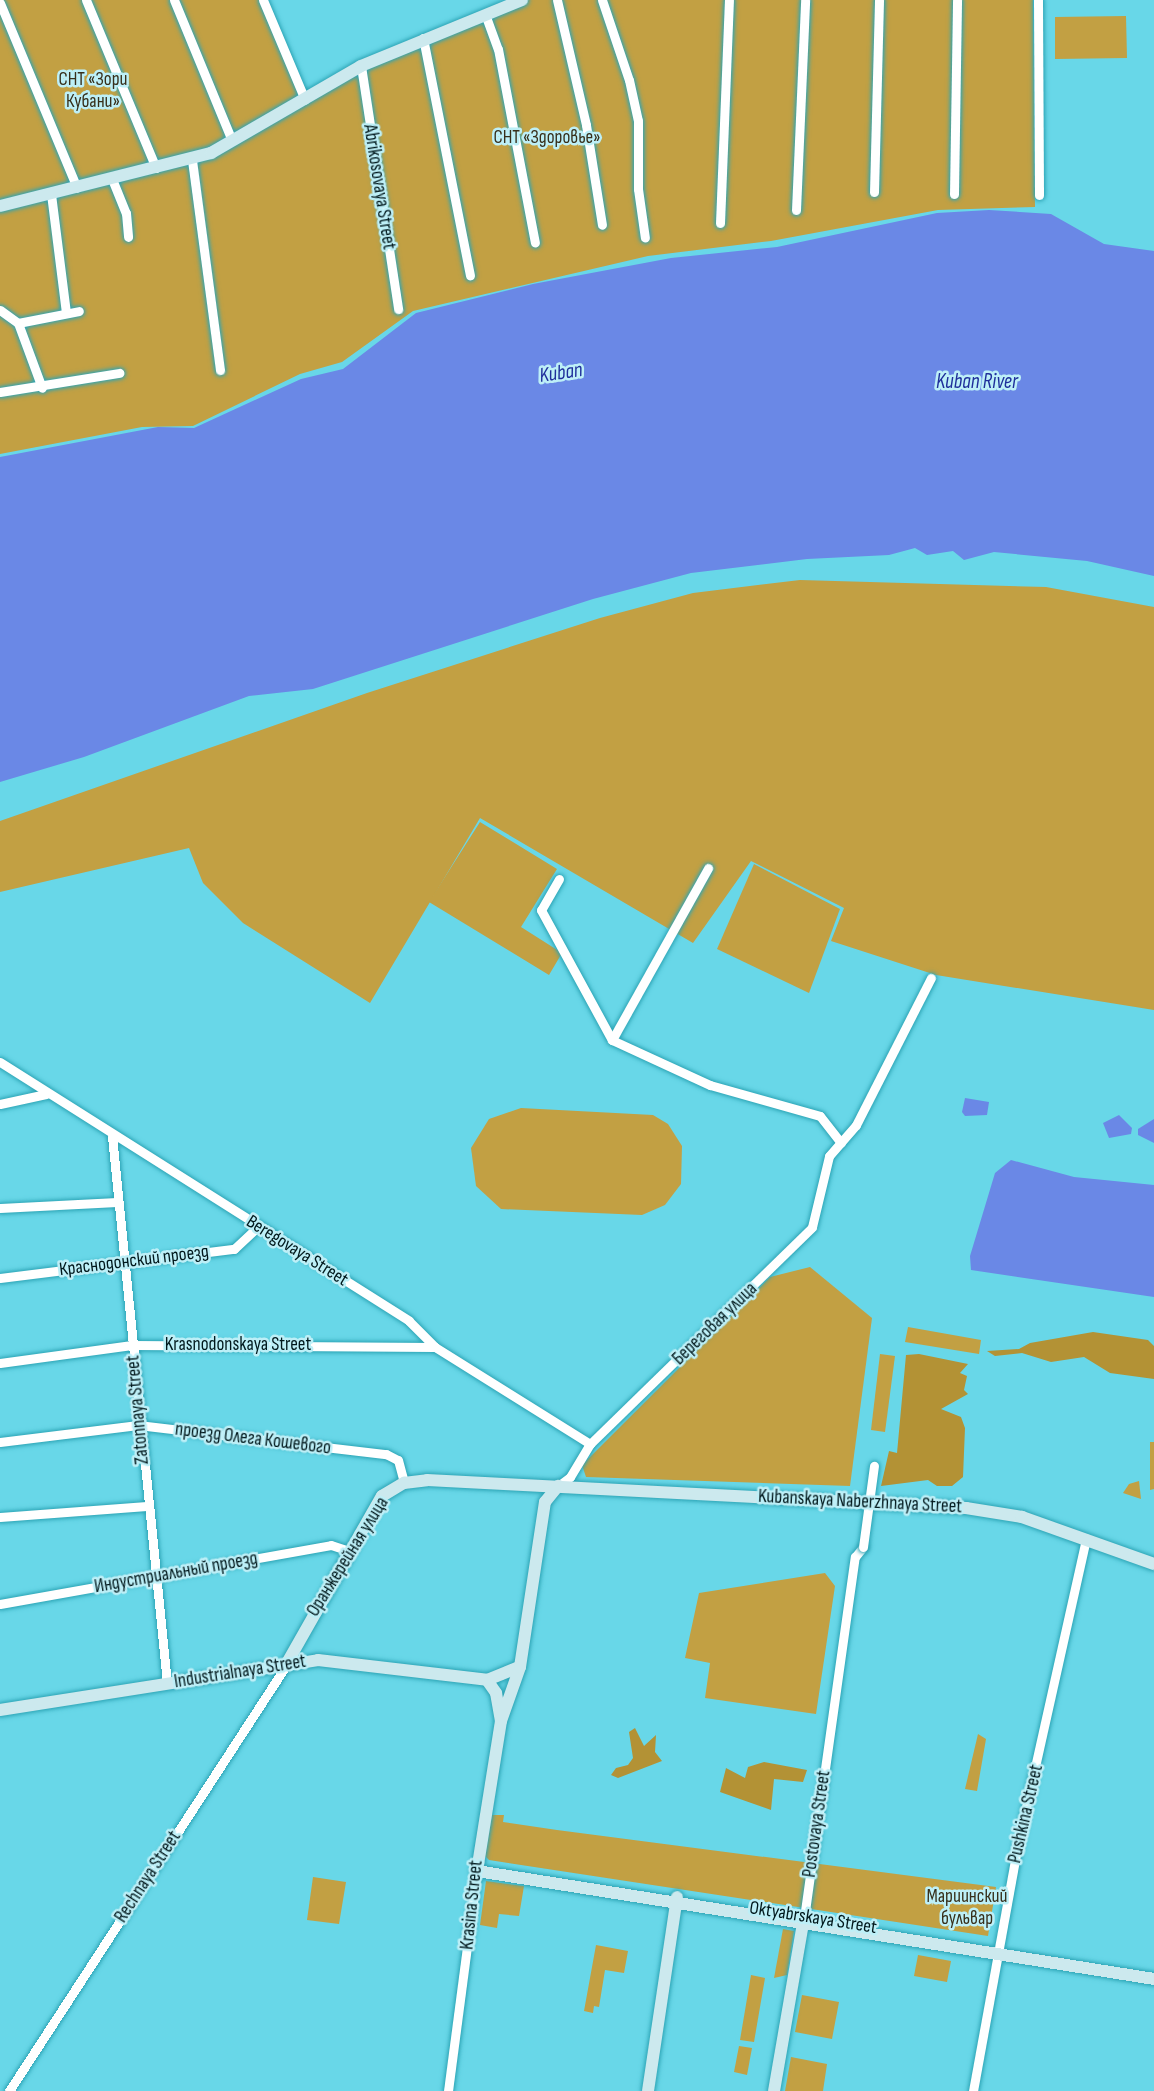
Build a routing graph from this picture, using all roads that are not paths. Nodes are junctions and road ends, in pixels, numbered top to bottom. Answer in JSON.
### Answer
{"nodes":[{"id":1,"x":86,"y":0,"type":"edge"},
{"id":2,"x":174,"y":0,"type":"edge"},
{"id":3,"x":263,"y":0,"type":"edge"},
{"id":4,"x":522,"y":0,"type":"edge"},
{"id":5,"x":557,"y":0,"type":"edge"},
{"id":6,"x":615,"y":0,"type":"edge"},
{"id":7,"x":729,"y":0,"type":"edge"},
{"id":8,"x":805,"y":0,"type":"edge"},
{"id":9,"x":879,"y":0,"type":"edge"},
{"id":10,"x":957,"y":0,"type":"edge"},
{"id":11,"x":1038,"y":0,"type":"edge"},
{"id":12,"x":602,"y":2,"type":"edge"},
{"id":13,"x":0,"y":3,"type":"edge"},
{"id":14,"x":485,"y":14,"type":"junction"},
{"id":15,"x":423,"y":38,"type":"junction"},
{"id":16,"x":361,"y":66,"type":"junction"},
{"id":17,"x":305,"y":100,"type":"junction"},
{"id":18,"x":232,"y":141,"type":"junction"},
{"id":19,"x":192,"y":160,"type":"junction"},
{"id":20,"x":156,"y":168,"type":"junction"},
{"id":21,"x":112,"y":179,"type":"junction"},
{"id":22,"x":77,"y":188,"type":"junction"},
{"id":23,"x":874,"y":192,"type":"dead end"},
{"id":24,"x":51,"y":194,"type":"junction"},
{"id":25,"x":954,"y":194,"type":"dead end"},
{"id":26,"x":1039,"y":195,"type":"dead end"},
{"id":27,"x":1,"y":205,"type":"edge"},
{"id":28,"x":796,"y":210,"type":"dead end"},
{"id":29,"x":720,"y":223,"type":"dead end"},
{"id":30,"x":602,"y":225,"type":"dead end"},
{"id":31,"x":128,"y":237,"type":"dead end"},
{"id":32,"x":645,"y":238,"type":"dead end"},
{"id":33,"x":535,"y":243,"type":"dead end"},
{"id":34,"x":470,"y":275,"type":"dead end"},
{"id":35,"x":398,"y":309,"type":"dead end"},
{"id":36,"x":0,"y":310,"type":"edge"},
{"id":37,"x":79,"y":311,"type":"dead end"},
{"id":38,"x":66,"y":312,"type":"junction"},
{"id":39,"x":18,"y":323,"type":"junction"},
{"id":40,"x":220,"y":370,"type":"dead end"},
{"id":41,"x":119,"y":373,"type":"dead end"},
{"id":42,"x":42,"y":387,"type":"junction"},
{"id":43,"x":0,"y":391,"type":"edge"},
{"id":44,"x":708,"y":868,"type":"dead end"},
{"id":45,"x":559,"y":880,"type":"dead end"},
{"id":46,"x":931,"y":978,"type":"dead end"},
{"id":47,"x":612,"y":1041,"type":"junction"},
{"id":48,"x":0,"y":1062,"type":"edge"},
{"id":49,"x":46,"y":1094,"type":"junction"},
{"id":50,"x":0,"y":1104,"type":"edge"},
{"id":51,"x":112,"y":1136,"type":"junction"},
{"id":52,"x":841,"y":1143,"type":"junction"},
{"id":53,"x":117,"y":1202,"type":"junction"},
{"id":54,"x":0,"y":1208,"type":"edge"},
{"id":55,"x":259,"y":1226,"type":"junction"},
{"id":56,"x":122,"y":1262,"type":"junction"},
{"id":57,"x":0,"y":1278,"type":"edge"},
{"id":58,"x":132,"y":1345,"type":"junction"},
{"id":59,"x":435,"y":1347,"type":"junction"},
{"id":60,"x":0,"y":1363,"type":"edge"},
{"id":61,"x":138,"y":1425,"type":"junction"},
{"id":62,"x":0,"y":1442,"type":"edge"},
{"id":63,"x":590,"y":1444,"type":"junction"},
{"id":64,"x":874,"y":1466,"type":"dead end"},
{"id":65,"x":404,"y":1483,"type":"junction"},
{"id":66,"x":558,"y":1486,"type":"junction"},
{"id":67,"x":147,"y":1506,"type":"junction"},
{"id":68,"x":0,"y":1517,"type":"edge"},
{"id":69,"x":1086,"y":1538,"type":"junction"},
{"id":70,"x":350,"y":1551,"type":"junction"},
{"id":71,"x":1154,"y":1564,"type":"edge"},
{"id":72,"x":153,"y":1578,"type":"junction"},
{"id":73,"x":0,"y":1604,"type":"edge"},
{"id":74,"x":306,"y":1624,"type":"junction"},
{"id":75,"x":318,"y":1660,"type":"junction"},
{"id":76,"x":287,"y":1664,"type":"junction"},
{"id":77,"x":520,"y":1667,"type":"junction"},
{"id":78,"x":487,"y":1680,"type":"junction"},
{"id":79,"x":167,"y":1683,"type":"junction"},
{"id":80,"x":0,"y":1710,"type":"edge"},
{"id":81,"x":501,"y":1721,"type":"junction"},
{"id":82,"x":477,"y":1854,"type":"junction"},
{"id":83,"x":477,"y":1871,"type":"junction"},
{"id":84,"x":677,"y":1901,"type":"junction"},
{"id":85,"x":806,"y":1922,"type":"junction"},
{"id":86,"x":998,"y":1949,"type":"junction"},
{"id":87,"x":1154,"y":1971,"type":"edge"},
{"id":88,"x":1154,"y":1979,"type":"edge"},
{"id":89,"x":9,"y":2091,"type":"edge"},
{"id":90,"x":447,"y":2091,"type":"edge"},
{"id":91,"x":648,"y":2091,"type":"edge"},
{"id":92,"x":776,"y":2091,"type":"edge"},
{"id":93,"x":972,"y":2091,"type":"edge"}],
"edges":[{"from":1,"to":20,"type":"street"},
{"from":2,"to":18,"type":"street"},
{"from":3,"to":17,"type":"street"},
{"from":4,"to":14,"type":"main road"},
{"from":5,"to":30,"type":"street"},
{"from":6,"to":12,"type":"street"},
{"from":7,"to":29,"type":"street"},
{"from":8,"to":28,"type":"street"},
{"from":9,"to":23,"type":"street"},
{"from":10,"to":25,"type":"street"},
{"from":11,"to":26,"type":"street"},
{"from":12,"to":32,"type":"street"},
{"from":13,"to":22,"type":"street"},
{"from":14,"to":15,"type":"main road"},
{"from":14,"to":33,"type":"street"},
{"from":15,"to":16,"type":"main road"},
{"from":15,"to":34,"type":"street"},
{"from":16,"to":17,"type":"main road"},
{"from":16,"to":35,"type":"street","name":"Abrikosovaya Street"},
{"from":17,"to":18,"type":"main road"},
{"from":18,"to":19,"type":"main road"},
{"from":19,"to":20,"type":"main road"},
{"from":19,"to":40,"type":"street"},
{"from":20,"to":21,"type":"main road"},
{"from":21,"to":22,"type":"main road"},
{"from":21,"to":31,"type":"street"},
{"from":22,"to":24,"type":"main road"},
{"from":24,"to":27,"type":"main road"},
{"from":24,"to":38,"type":"street"},
{"from":36,"to":39,"type":"street"},
{"from":37,"to":38,"type":"street"},
{"from":38,"to":39,"type":"street"},
{"from":39,"to":42,"type":"street"},
{"from":41,"to":42,"type":"street"},
{"from":42,"to":43,"type":"street"},
{"from":44,"to":47,"type":"street"},
{"from":45,"to":47,"type":"street"},
{"from":46,"to":52,"type":"street","name":"Береговая улица"},
{"from":47,"to":52,"type":"street"},
{"from":48,"to":49,"type":"street","name":"Beregovaya Street"},
{"from":49,"to":50,"type":"street"},
{"from":49,"to":51,"type":"street","name":"Beregovaya Street"},
{"from":51,"to":53,"type":"street","name":"Zatonnaya Street"},
{"from":51,"to":55,"type":"street","name":"Beregovaya Street"},
{"from":52,"to":63,"type":"street","name":"Береговая улица"},
{"from":53,"to":54,"type":"street"},
{"from":53,"to":56,"type":"street","name":"Zatonnaya Street"},
{"from":55,"to":56,"type":"street","name":"Краснодонский проезд"},
{"from":55,"to":59,"type":"street","name":"Beregovaya Street"},
{"from":56,"to":57,"type":"street","name":"Краснодонский проезд"},
{"from":56,"to":58,"type":"street","name":"Zatonnaya Street"},
{"from":58,"to":59,"type":"street","name":"Krasnodonskaya Street"},
{"from":58,"to":60,"type":"street","name":"Krasnodonskaya Street"},
{"from":58,"to":61,"type":"street","name":"Zatonnaya Street"},
{"from":59,"to":63,"type":"street","name":"Beregovaya Street"},
{"from":61,"to":62,"type":"street","name":"проезд Олега Кошевого"},
{"from":61,"to":65,"type":"street","name":"проезд Олега Кошевого"},
{"from":61,"to":67,"type":"street","name":"Zatonnaya Street"},
{"from":63,"to":66,"type":"street","name":"Береговая улица"},
{"from":64,"to":85,"type":"street","name":"Postovaya Street","bridge":true},
{"from":65,"to":66,"type":"main road","name":"Оранжерейная улица"},
{"from":65,"to":70,"type":"main road","name":"Оранжерейная улица"},
{"from":66,"to":69,"type":"main road","name":"Kubanskaya Naberzhnaya Street"},
{"from":66,"to":77,"type":"main road","name":"Krasina Street"},
{"from":67,"to":68,"type":"street"},
{"from":67,"to":72,"type":"street","name":"Zatonnaya Street"},
{"from":69,"to":71,"type":"main road","name":"Kubanskaya Naberzhnaya Street"},
{"from":69,"to":86,"type":"street","name":"Pushkina Street"},
{"from":70,"to":72,"type":"street","name":"Индустриальный проезд"},
{"from":70,"to":74,"type":"main road","name":"Оранжерейная улица"},
{"from":72,"to":73,"type":"street","name":"Индустриальный проезд"},
{"from":72,"to":79,"type":"street","name":"Zatonnaya Street"},
{"from":74,"to":75,"type":"main road"},
{"from":74,"to":76,"type":"main road","name":"Оранжерейная улица"},
{"from":75,"to":76,"type":"main road","name":"Industrialnaya Street"},
{"from":75,"to":78,"type":"main road","name":"Industrialnaya Street"},
{"from":76,"to":79,"type":"main road","name":"Industrialnaya Street"},
{"from":76,"to":89,"type":"street","name":"Rechnaya Street"},
{"from":77,"to":78,"type":"main road","name":"Industrialnaya Street"},
{"from":77,"to":81,"type":"main road","name":"Krasina Street"},
{"from":78,"to":81,"type":"main road","name":"Krasina Street"},
{"from":79,"to":80,"type":"main road","name":"Industrialnaya Street"},
{"from":81,"to":82,"type":"main road","name":"Krasina Street"},
{"from":82,"to":83,"type":"main road","name":"Krasina Street"},
{"from":82,"to":84,"type":"main road","name":"Oktyabrskaya Street"},
{"from":83,"to":84,"type":"main road","name":"Oktyabrskaya Street"},
{"from":83,"to":90,"type":"street","name":"Krasina Street"},
{"from":84,"to":85,"type":"main road","name":"Oktyabrskaya Street"},
{"from":84,"to":91,"type":"main road"},
{"from":85,"to":86,"type":"main road","name":"Oktyabrskaya Street"},
{"from":85,"to":92,"type":"main road","name":"Postovaya Street"},
{"from":86,"to":87,"type":"main road","name":"Oktyabrskaya Street"},
{"from":86,"to":88,"type":"main road","name":"Oktyabrskaya Street"},
{"from":86,"to":93,"type":"street","name":"Pushkina Street"}]}
